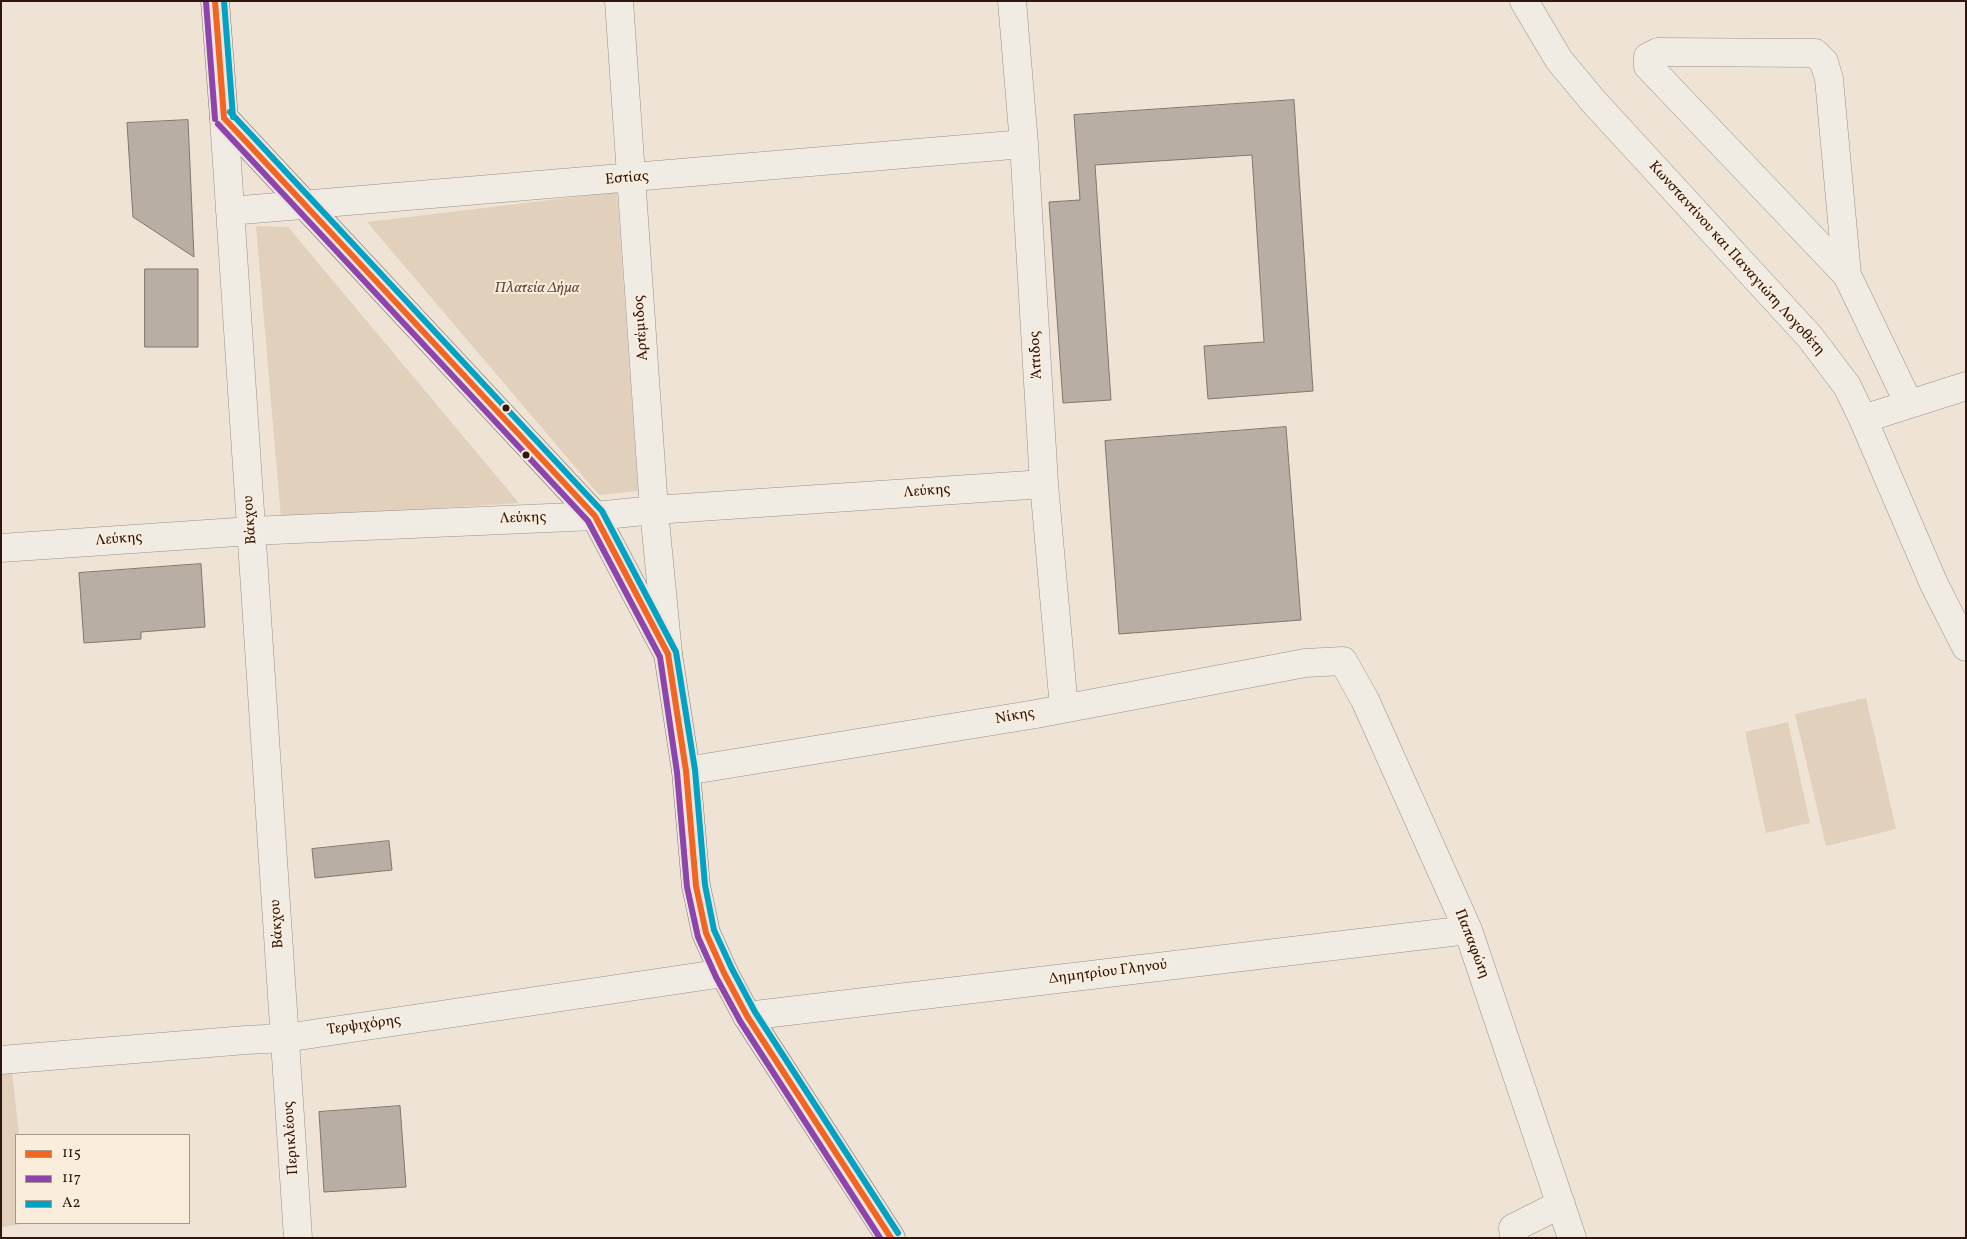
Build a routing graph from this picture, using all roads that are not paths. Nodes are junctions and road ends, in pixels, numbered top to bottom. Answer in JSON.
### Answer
{"nodes":[{"id":1,"x":215,"y":1,"type":"edge"},
{"id":2,"x":619,"y":1,"type":"edge"},
{"id":3,"x":1012,"y":1,"type":"edge"},
{"id":4,"x":1524,"y":1,"type":"edge"},
{"id":5,"x":224,"y":118,"type":"junction"},
{"id":6,"x":1024,"y":144,"type":"junction"},
{"id":7,"x":632,"y":178,"type":"junction"},
{"id":8,"x":303,"y":204,"type":"junction"},
{"id":9,"x":230,"y":211,"type":"junction"},
{"id":10,"x":1847,"y":275,"type":"junction"},
{"id":11,"x":1966,"y":386,"type":"edge"},
{"id":12,"x":1909,"y":404,"type":"junction"},
{"id":13,"x":1863,"y":418,"type":"junction"},
{"id":14,"x":1044,"y":484,"type":"junction"},
{"id":15,"x":654,"y":510,"type":"junction"},
{"id":16,"x":595,"y":516,"type":"junction"},
{"id":17,"x":251,"y":531,"type":"junction"},
{"id":18,"x":1,"y":548,"type":"edge"},
{"id":19,"x":1966,"y":646,"type":"edge"},
{"id":20,"x":668,"y":654,"type":"junction"},
{"id":21,"x":1343,"y":661,"type":"joint"},
{"id":22,"x":1064,"y":708,"type":"junction"},
{"id":23,"x":686,"y":771,"type":"junction"},
{"id":24,"x":1468,"y":930,"type":"junction"},
{"id":25,"x":724,"y":973,"type":"junction"},
{"id":26,"x":747,"y":1016,"type":"junction"},
{"id":27,"x":286,"y":1038,"type":"junction"},
{"id":28,"x":1,"y":1060,"type":"edge"},
{"id":29,"x":1561,"y":1204,"type":"junction"},
{"id":30,"x":298,"y":1238,"type":"edge"},
{"id":31,"x":891,"y":1238,"type":"edge"},
{"id":32,"x":1514,"y":1238,"type":"edge"},
{"id":33,"x":1572,"y":1238,"type":"edge"}],
"edges":[{"from":1,"to":5,"type":"main road","name":"Βάκχου"},
{"from":2,"to":7,"type":"street","name":"Αρτέμιδος"},
{"from":3,"to":6,"type":"street","name":"Άττιδος"},
{"from":4,"to":13,"type":"street","name":"Κωνσταντίνου και Παναγιώτη Λογοθέτη"},
{"from":5,"to":8,"type":"main road"},
{"from":5,"to":9,"type":"street","name":"Βάκχου"},
{"from":6,"to":7,"type":"street","name":"Εστίας"},
{"from":6,"to":14,"type":"street","name":"Άττιδος"},
{"from":7,"to":8,"type":"street","name":"Εστίας"},
{"from":7,"to":15,"type":"street","name":"Αρτέμιδος"},
{"from":8,"to":9,"type":"street","name":"Εστίας"},
{"from":8,"to":16,"type":"main road"},
{"from":9,"to":17,"type":"street","name":"Βάκχου"},
{"from":10,"to":10,"type":"street"},
{"from":10,"to":12,"type":"street"},
{"from":11,"to":12,"type":"street"},
{"from":12,"to":13,"type":"street"},
{"from":13,"to":19,"type":"street","name":"Κωνσταντίνου και Παναγιώτη Λογοθέτη"},
{"from":14,"to":15,"type":"street","name":"Λεύκης"},
{"from":14,"to":22,"type":"street","name":"Άττιδος"},
{"from":15,"to":16,"type":"street","name":"Λεύκης"},
{"from":15,"to":20,"type":"street","name":"Αρτέμιδος"},
{"from":16,"to":17,"type":"street","name":"Λεύκης"},
{"from":16,"to":20,"type":"main road"},
{"from":17,"to":18,"type":"street","name":"Λεύκης"},
{"from":17,"to":27,"type":"street","name":"Βάκχου"},
{"from":20,"to":23,"type":"main road"},
{"from":21,"to":22,"type":"street","name":"Νίκης"},
{"from":21,"to":24,"type":"street","name":"Παπαφώτη"},
{"from":22,"to":23,"type":"street","name":"Νίκης"},
{"from":23,"to":25,"type":"main road"},
{"from":24,"to":26,"type":"street","name":"Δημητρίου Γληνού"},
{"from":24,"to":29,"type":"street","name":"Παπαφώτη"},
{"from":25,"to":26,"type":"main road"},
{"from":25,"to":27,"type":"street","name":"Τερψιχόρης"},
{"from":26,"to":31,"type":"main road"},
{"from":27,"to":28,"type":"street","name":"Τερψιχόρης"},
{"from":27,"to":30,"type":"street","name":"Περικλέους"},
{"from":29,"to":32,"type":"street"},
{"from":29,"to":33,"type":"street","name":"Παπαφώτη"}]}
